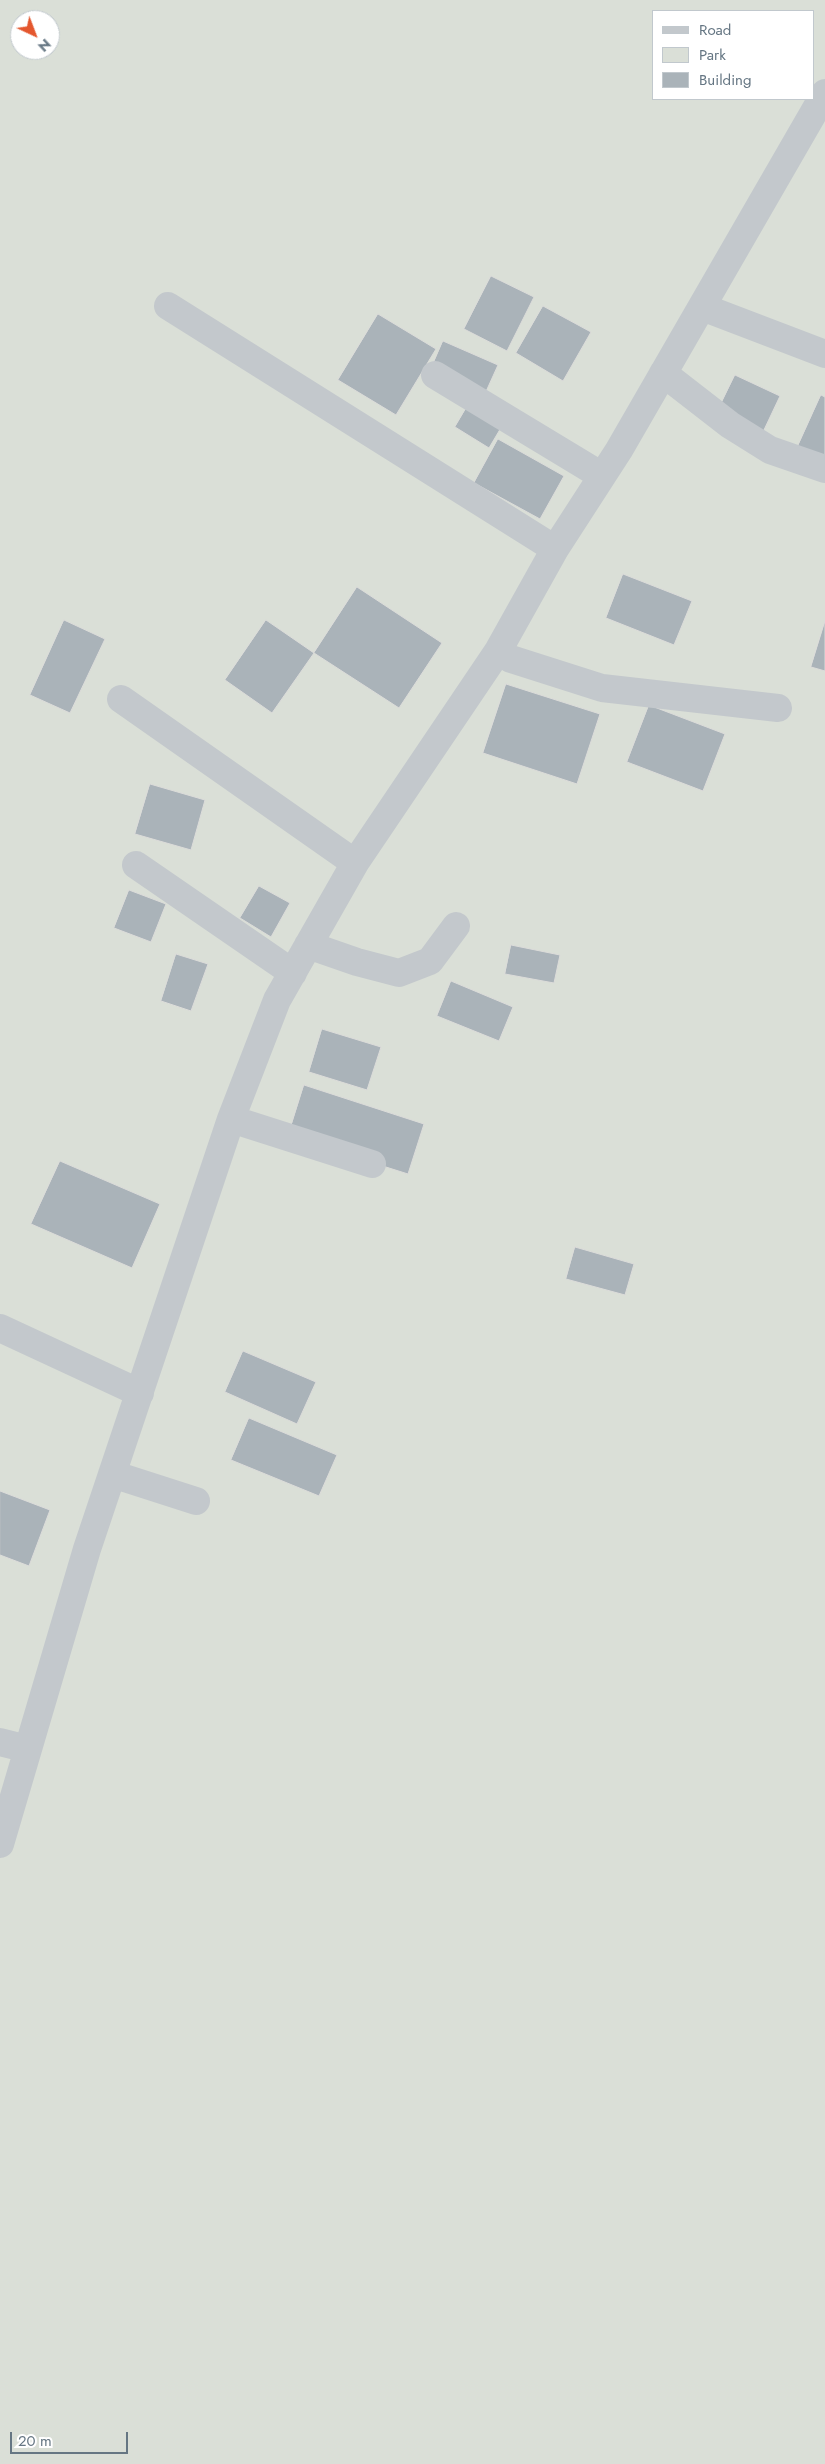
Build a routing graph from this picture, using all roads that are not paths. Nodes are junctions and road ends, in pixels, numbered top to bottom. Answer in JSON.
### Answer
{"nodes":[{"id":1,"x":825,"y":93,"type":"edge"},
{"id":2,"x":168,"y":306,"type":"dead end"},
{"id":3,"x":702,"y":307,"type":"junction"},
{"id":4,"x":825,"y":354,"type":"edge"},
{"id":5,"x":663,"y":373,"type":"junction"},
{"id":6,"x":434,"y":375,"type":"dead end"},
{"id":7,"x":825,"y":469,"type":"edge"},
{"id":8,"x":602,"y":476,"type":"junction"},
{"id":9,"x":555,"y":549,"type":"junction"},
{"id":10,"x":498,"y":651,"type":"junction"},
{"id":11,"x":121,"y":699,"type":"dead end"},
{"id":12,"x":778,"y":708,"type":"dead end"},
{"id":13,"x":355,"y":863,"type":"junction"},
{"id":14,"x":136,"y":865,"type":"dead end"},
{"id":15,"x":456,"y":926,"type":"dead end"},
{"id":16,"x":308,"y":945,"type":"junction"},
{"id":17,"x":293,"y":973,"type":"junction"},
{"id":18,"x":231,"y":1119,"type":"junction"},
{"id":19,"x":372,"y":1164,"type":"dead end"},
{"id":20,"x":0,"y":1328,"type":"edge"},
{"id":21,"x":140,"y":1392,"type":"junction"},
{"id":22,"x":112,"y":1474,"type":"junction"},
{"id":23,"x":196,"y":1501,"type":"dead end"},
{"id":24,"x":0,"y":1742,"type":"edge"},
{"id":25,"x":28,"y":1749,"type":"junction"},
{"id":26,"x":0,"y":1844,"type":"edge"}],
"edges":[{"from":1,"to":3,"type":"street"},
{"from":2,"to":9,"type":"street"},
{"from":3,"to":4,"type":"street"},
{"from":3,"to":5,"type":"street"},
{"from":5,"to":7,"type":"street"},
{"from":5,"to":8,"type":"street"},
{"from":6,"to":8,"type":"street"},
{"from":8,"to":9,"type":"street"},
{"from":9,"to":10,"type":"street"},
{"from":10,"to":12,"type":"street"},
{"from":10,"to":13,"type":"street"},
{"from":11,"to":13,"type":"street"},
{"from":13,"to":16,"type":"street"},
{"from":14,"to":17,"type":"street"},
{"from":15,"to":16,"type":"street"},
{"from":16,"to":17,"type":"street"},
{"from":17,"to":18,"type":"street"},
{"from":18,"to":19,"type":"street"},
{"from":18,"to":21,"type":"street"},
{"from":20,"to":21,"type":"street"},
{"from":21,"to":22,"type":"street"},
{"from":22,"to":23,"type":"street"},
{"from":22,"to":25,"type":"street"},
{"from":24,"to":25,"type":"street"},
{"from":25,"to":26,"type":"street"}]}
